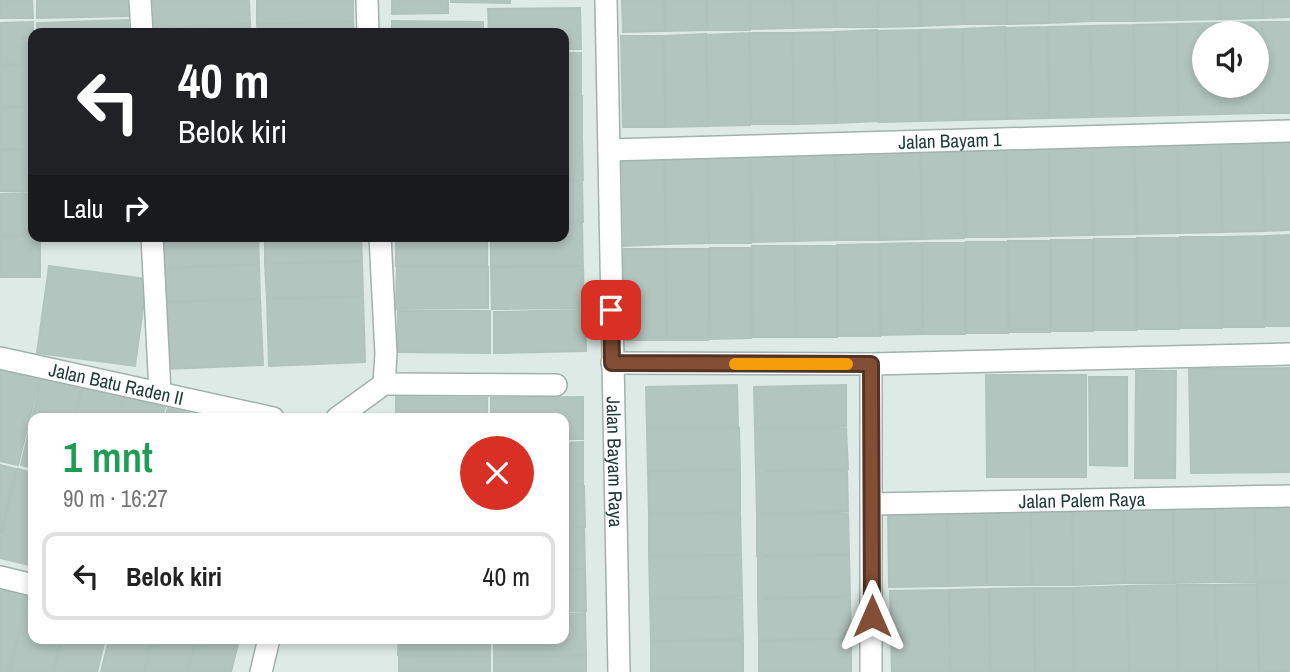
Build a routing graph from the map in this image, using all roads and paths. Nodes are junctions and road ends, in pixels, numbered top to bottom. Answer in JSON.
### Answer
{"nodes":[{"id":1,"x":141,"y":0,"type":"edge"},
{"id":2,"x":367,"y":0,"type":"edge"},
{"id":3,"x":606,"y":0,"type":"edge"},
{"id":4,"x":142,"y":28,"type":"edge"},
{"id":5,"x":368,"y":28,"type":"edge"},
{"id":6,"x":1290,"y":131,"type":"edge"},
{"id":7,"x":609,"y":150,"type":"junction"},
{"id":8,"x":152,"y":242,"type":"edge"},
{"id":9,"x":380,"y":242,"type":"edge"},
{"id":10,"x":1290,"y":354,"type":"edge"},
{"id":11,"x":0,"y":358,"type":"edge"},
{"id":12,"x":612,"y":363,"type":"junction"},
{"id":13,"x":871,"y":364,"type":"junction"},
{"id":14,"x":384,"y":384,"type":"junction"},
{"id":15,"x":556,"y":385,"type":"dead end"},
{"id":16,"x":160,"y":392,"type":"junction"},
{"id":17,"x":251,"y":413,"type":"edge"},
{"id":18,"x":344,"y":413,"type":"edge"},
{"id":19,"x":1290,"y":496,"type":"edge"},
{"id":20,"x":873,"y":504,"type":"junction"},
{"id":21,"x":0,"y":577,"type":"edge"},
{"id":22,"x":28,"y":585,"type":"edge"},
{"id":23,"x":263,"y":644,"type":"edge"},
{"id":24,"x":261,"y":672,"type":"edge"},
{"id":25,"x":619,"y":672,"type":"edge"},
{"id":26,"x":872,"y":672,"type":"edge"}],
"edges":[{"from":1,"to":4,"type":"street"},
{"from":2,"to":5,"type":"street"},
{"from":3,"to":7,"type":"street","name":"Jalan Bayam Raya"},
{"from":6,"to":7,"type":"street","name":"Jalan Bayam 1"},
{"from":7,"to":12,"type":"street","name":"Jalan Bayam Raya"},
{"from":8,"to":16,"type":"street"},
{"from":9,"to":14,"type":"street"},
{"from":10,"to":13,"type":"street"},
{"from":11,"to":16,"type":"street","name":"Jalan Batu Raden II"},
{"from":12,"to":13,"type":"street"},
{"from":12,"to":25,"type":"street","name":"Jalan Bayam Raya"},
{"from":13,"to":20,"type":"street"},
{"from":14,"to":15,"type":"street"},
{"from":14,"to":18,"type":"street"},
{"from":16,"to":17,"type":"street","name":"Jalan Batu Raden II"},
{"from":19,"to":20,"type":"street","name":"Jalan Palem Raya"},
{"from":20,"to":26,"type":"street"},
{"from":21,"to":22,"type":"street"},
{"from":23,"to":24,"type":"street"}]}
